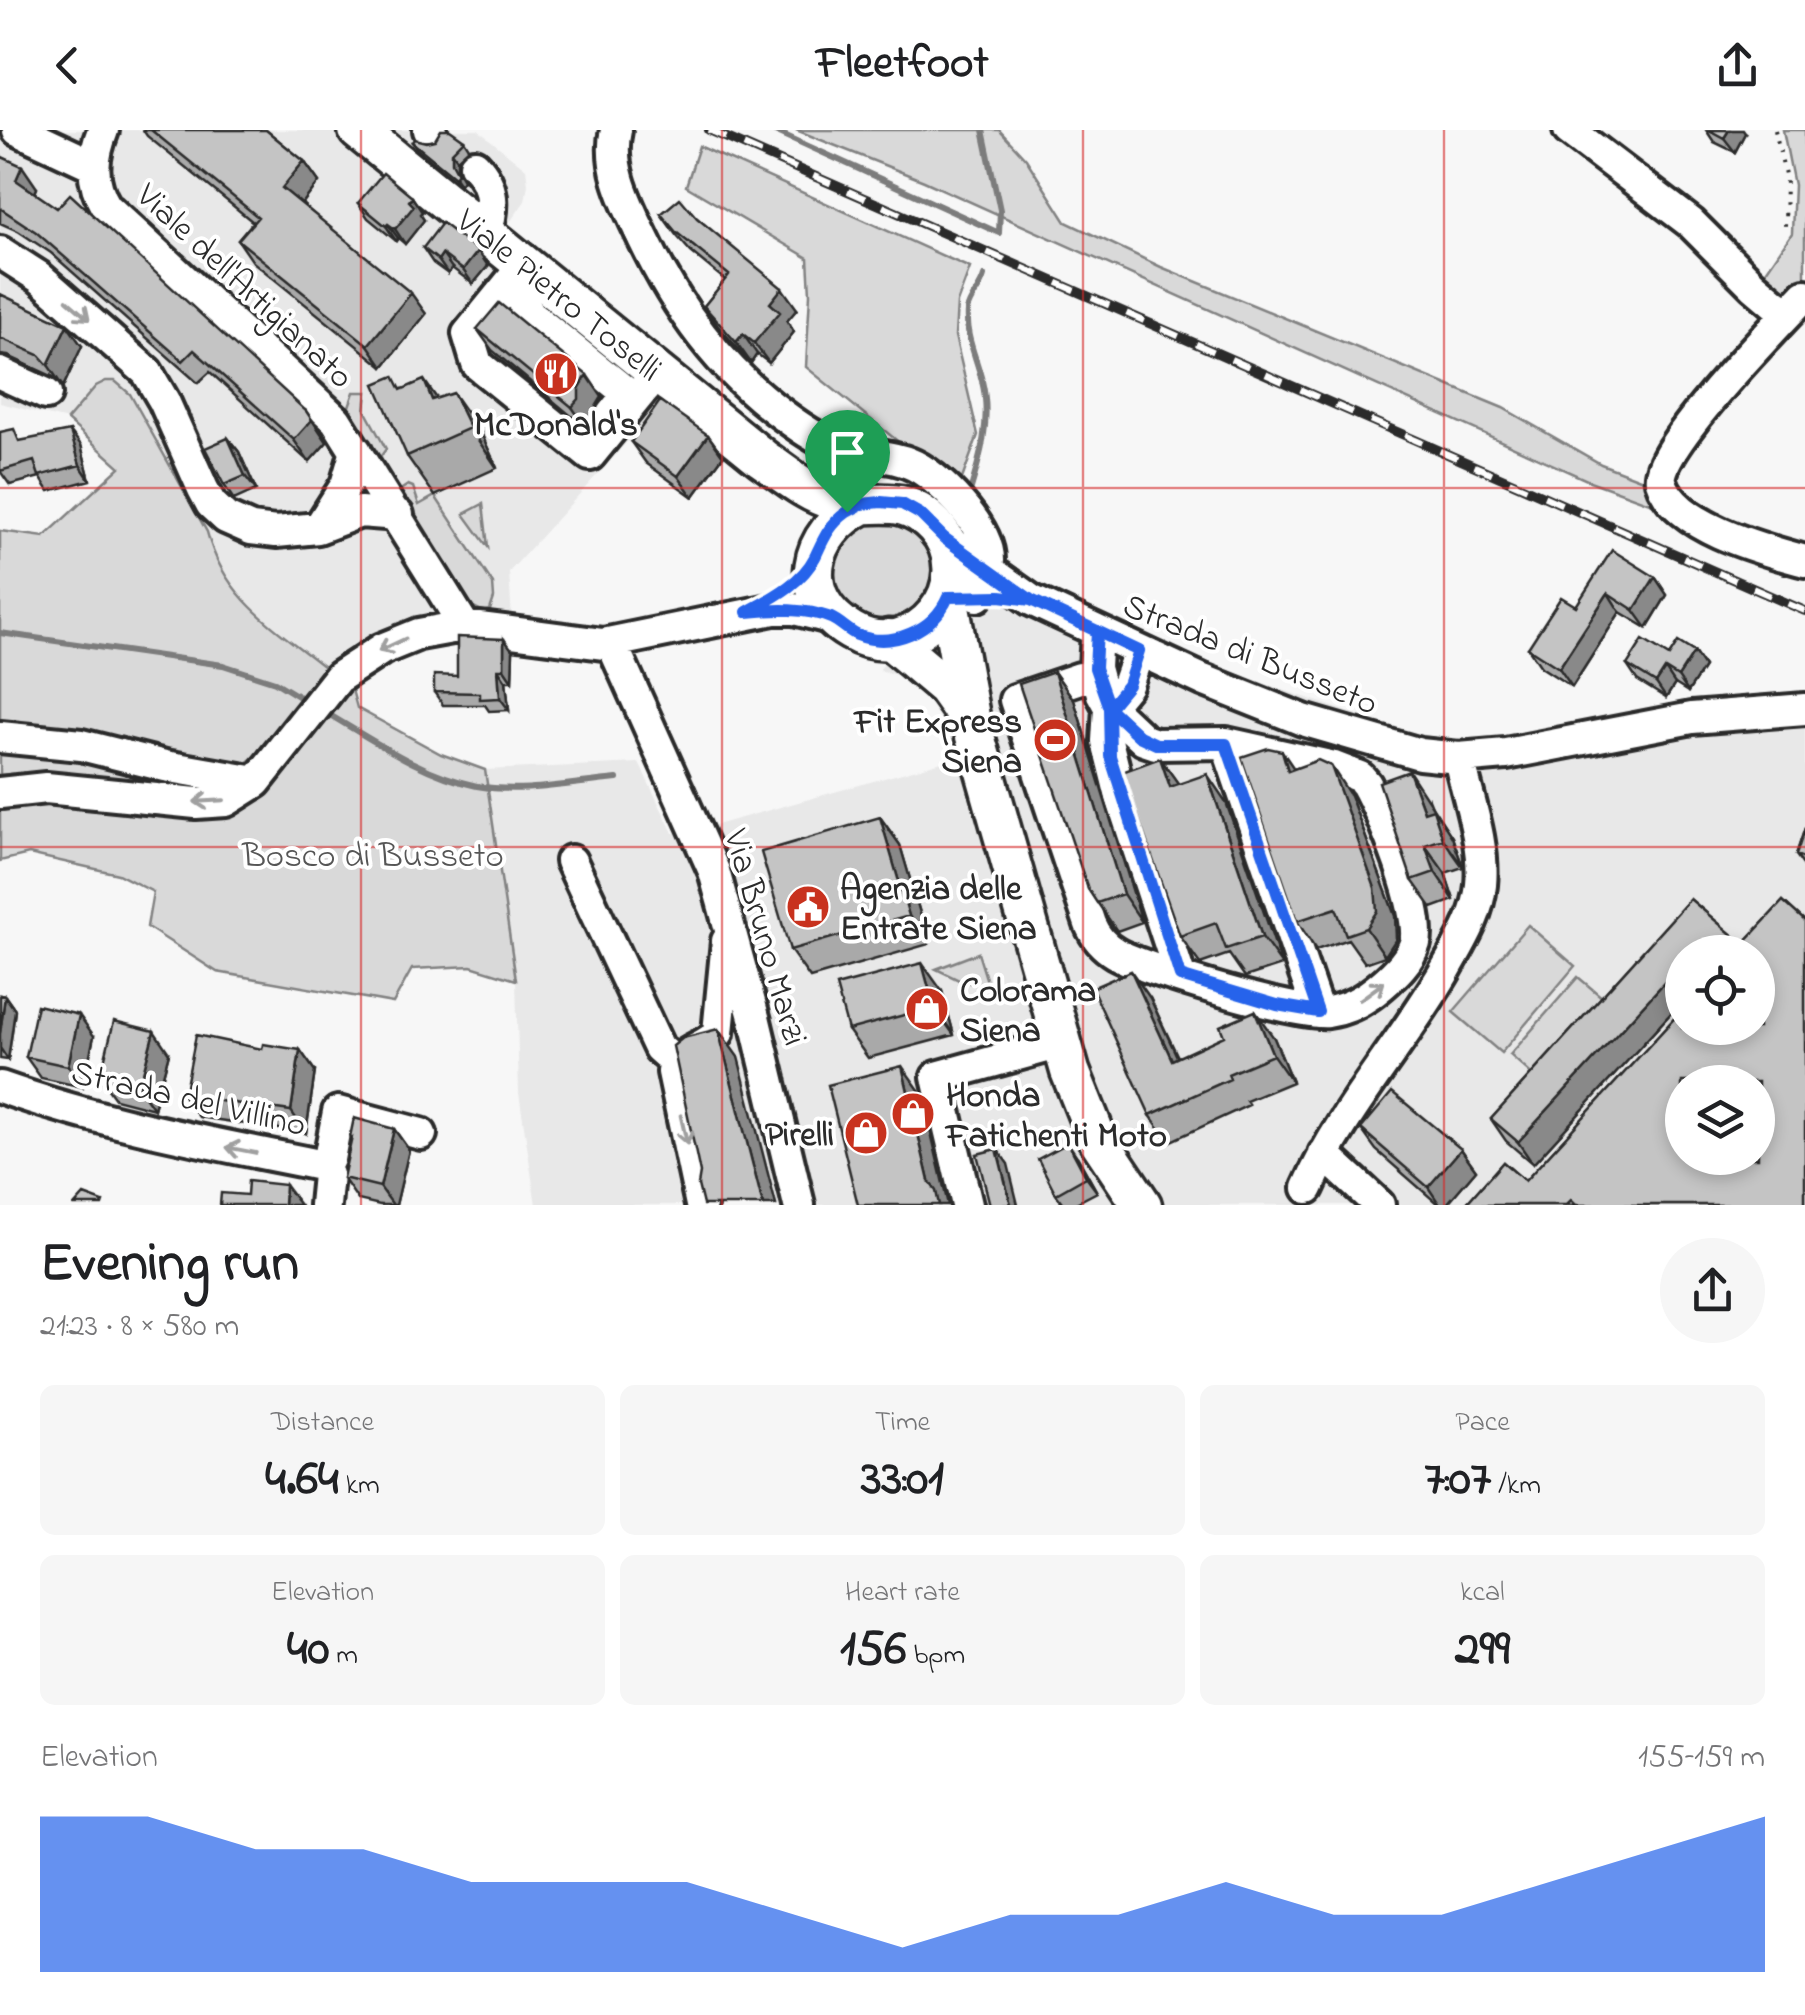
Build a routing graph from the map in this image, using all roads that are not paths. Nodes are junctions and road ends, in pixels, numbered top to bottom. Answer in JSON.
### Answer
{"nodes":[{"id":1,"x":18,"y":130,"type":"edge"},
{"id":2,"x":103,"y":130,"type":"edge"},
{"id":3,"x":358,"y":130,"type":"edge"},
{"id":4,"x":616,"y":130,"type":"edge"},
{"id":5,"x":1569,"y":130,"type":"edge"},
{"id":6,"x":92,"y":165,"type":"junction"},
{"id":7,"x":474,"y":165,"type":"dead end"},
{"id":8,"x":486,"y":234,"type":"junction"},
{"id":9,"x":0,"y":252,"type":"edge"},
{"id":10,"x":517,"y":283,"type":"junction"},
{"id":11,"x":1796,"y":304,"type":"edge"},
{"id":12,"x":469,"y":338,"type":"junction"},
{"id":13,"x":0,"y":372,"type":"edge"},
{"id":14,"x":648,"y":384,"type":"junction"},
{"id":15,"x":46,"y":394,"type":"dead end"},
{"id":16,"x":356,"y":451,"type":"junction"},
{"id":17,"x":762,"y":458,"type":"junction"},
{"id":18,"x":862,"y":504,"type":"junction"},
{"id":19,"x":398,"y":515,"type":"junction"},
{"id":20,"x":318,"y":528,"type":"junction"},
{"id":21,"x":816,"y":552,"type":"junction"},
{"id":22,"x":1805,"y":561,"type":"edge"},
{"id":23,"x":971,"y":587,"type":"junction"},
{"id":24,"x":747,"y":612,"type":"junction"},
{"id":25,"x":834,"y":619,"type":"junction"},
{"id":26,"x":465,"y":627,"type":"junction"},
{"id":27,"x":1097,"y":631,"type":"junction"},
{"id":28,"x":889,"y":640,"type":"junction"},
{"id":29,"x":612,"y":644,"type":"junction"},
{"id":30,"x":1139,"y":651,"type":"junction"},
{"id":31,"x":1097,"y":678,"type":"junction"},
{"id":32,"x":1109,"y":708,"type":"junction"},
{"id":33,"x":1805,"y":709,"type":"edge"},
{"id":34,"x":970,"y":722,"type":"junction"},
{"id":35,"x":0,"y":737,"type":"edge"},
{"id":36,"x":1226,"y":744,"type":"junction"},
{"id":37,"x":1459,"y":758,"type":"junction"},
{"id":38,"x":256,"y":782,"type":"junction"},
{"id":39,"x":0,"y":793,"type":"edge"},
{"id":40,"x":571,"y":861,"type":"dead end"},
{"id":41,"x":729,"y":918,"type":"junction"},
{"id":42,"x":1180,"y":976,"type":"junction"},
{"id":43,"x":1318,"y":1012,"type":"junction"},
{"id":44,"x":1061,"y":1044,"type":"junction"},
{"id":45,"x":676,"y":1063,"type":"junction"},
{"id":46,"x":0,"y":1087,"type":"edge"},
{"id":47,"x":420,"y":1134,"type":"dead end"},
{"id":48,"x":1324,"y":1154,"type":"junction"},
{"id":49,"x":326,"y":1184,"type":"edge"},
{"id":50,"x":1311,"y":1199,"type":"edge"},
{"id":51,"x":702,"y":1205,"type":"edge"},
{"id":52,"x":799,"y":1205,"type":"edge"},
{"id":53,"x":966,"y":1205,"type":"edge"},
{"id":54,"x":1142,"y":1205,"type":"edge"},
{"id":55,"x":1378,"y":1205,"type":"edge"}],
"edges":[{"from":1,"to":6,"type":"street"},
{"from":2,"to":6,"type":"street"},
{"from":3,"to":8,"type":"main road","name":"Viale Pietro Toselli"},
{"from":4,"to":23,"type":"street"},
{"from":5,"to":11,"type":"street"},
{"from":6,"to":16,"type":"street","name":"Viale dell'Artigianato"},
{"from":7,"to":8,"type":"street"},
{"from":8,"to":10,"type":"main road","name":"Viale Pietro Toselli"},
{"from":9,"to":20,"type":"street","one_way":true},
{"from":10,"to":12,"type":"street"},
{"from":10,"to":12,"type":"street"},
{"from":10,"to":14,"type":"main road","name":"Viale Pietro Toselli"},
{"from":11,"to":22,"type":"street"},
{"from":12,"to":14,"type":"street"},
{"from":13,"to":15,"type":"street"},
{"from":14,"to":17,"type":"main road","name":"Viale Pietro Toselli"},
{"from":16,"to":19,"type":"street","name":"Viale dell'Artigianato"},
{"from":16,"to":20,"type":"street"},
{"from":17,"to":18,"type":"main road","name":"Viale Pietro Toselli"},
{"from":17,"to":21,"type":"main road","name":"Viale Pietro Toselli"},
{"from":18,"to":21,"type":"main road"},
{"from":18,"to":23,"type":"main road","name":"Viale Pietro Toselli"},
{"from":19,"to":20,"type":"street"},
{"from":19,"to":26,"type":"street","name":"Viale dell'Artigianato"},
{"from":21,"to":24,"type":"street"},
{"from":21,"to":25,"type":"main road","name":"Viale Pietro Toselli"},
{"from":23,"to":27,"type":"street","name":"Strada di Busseto"},
{"from":23,"to":28,"type":"main road"},
{"from":23,"to":34,"type":"main road","name":"Viale Pietro Toselli"},
{"from":24,"to":25,"type":"street"},
{"from":24,"to":29,"type":"street"},
{"from":25,"to":28,"type":"main road","name":"Viale Pietro Toselli"},
{"from":26,"to":29,"type":"street"},
{"from":26,"to":38,"type":"street","one_way":true},
{"from":27,"to":30,"type":"street","name":"Strada di Busseto"},
{"from":27,"to":31,"type":"street"},
{"from":28,"to":34,"type":"main road","name":"Viale Pietro Toselli"},
{"from":29,"to":41,"type":"street","name":"Via Bruno Marzi"},
{"from":30,"to":32,"type":"street"},
{"from":30,"to":37,"type":"street","name":"Strada di Busseto"},
{"from":31,"to":32,"type":"street"},
{"from":31,"to":42,"type":"street"},
{"from":32,"to":36,"type":"street"},
{"from":32,"to":42,"type":"street"},
{"from":33,"to":37,"type":"street","name":"Strada di Busseto"},
{"from":34,"to":44,"type":"main road","name":"Viale Pietro Toselli"},
{"from":35,"to":38,"type":"street"},
{"from":36,"to":43,"type":"street"},
{"from":43,"to":36,"type":"street","one_way":true},
{"from":37,"to":48,"type":"street"},
{"from":38,"to":39,"type":"street","one_way":true},
{"from":40,"to":45,"type":"street"},
{"from":41,"to":45,"type":"street"},
{"from":41,"to":52,"type":"street","name":"Via Bruno Marzi"},
{"from":42,"to":43,"type":"street"},
{"from":44,"to":53,"type":"street"},
{"from":44,"to":54,"type":"main road","name":"Viale Pietro Toselli"},
{"from":45,"to":51,"type":"street","one_way":true},
{"from":49,"to":46,"type":"street","name":"Strada del Villino","one_way":true},
{"from":47,"to":49,"type":"street"},
{"from":48,"to":50,"type":"street"},
{"from":48,"to":55,"type":"street"}]}
